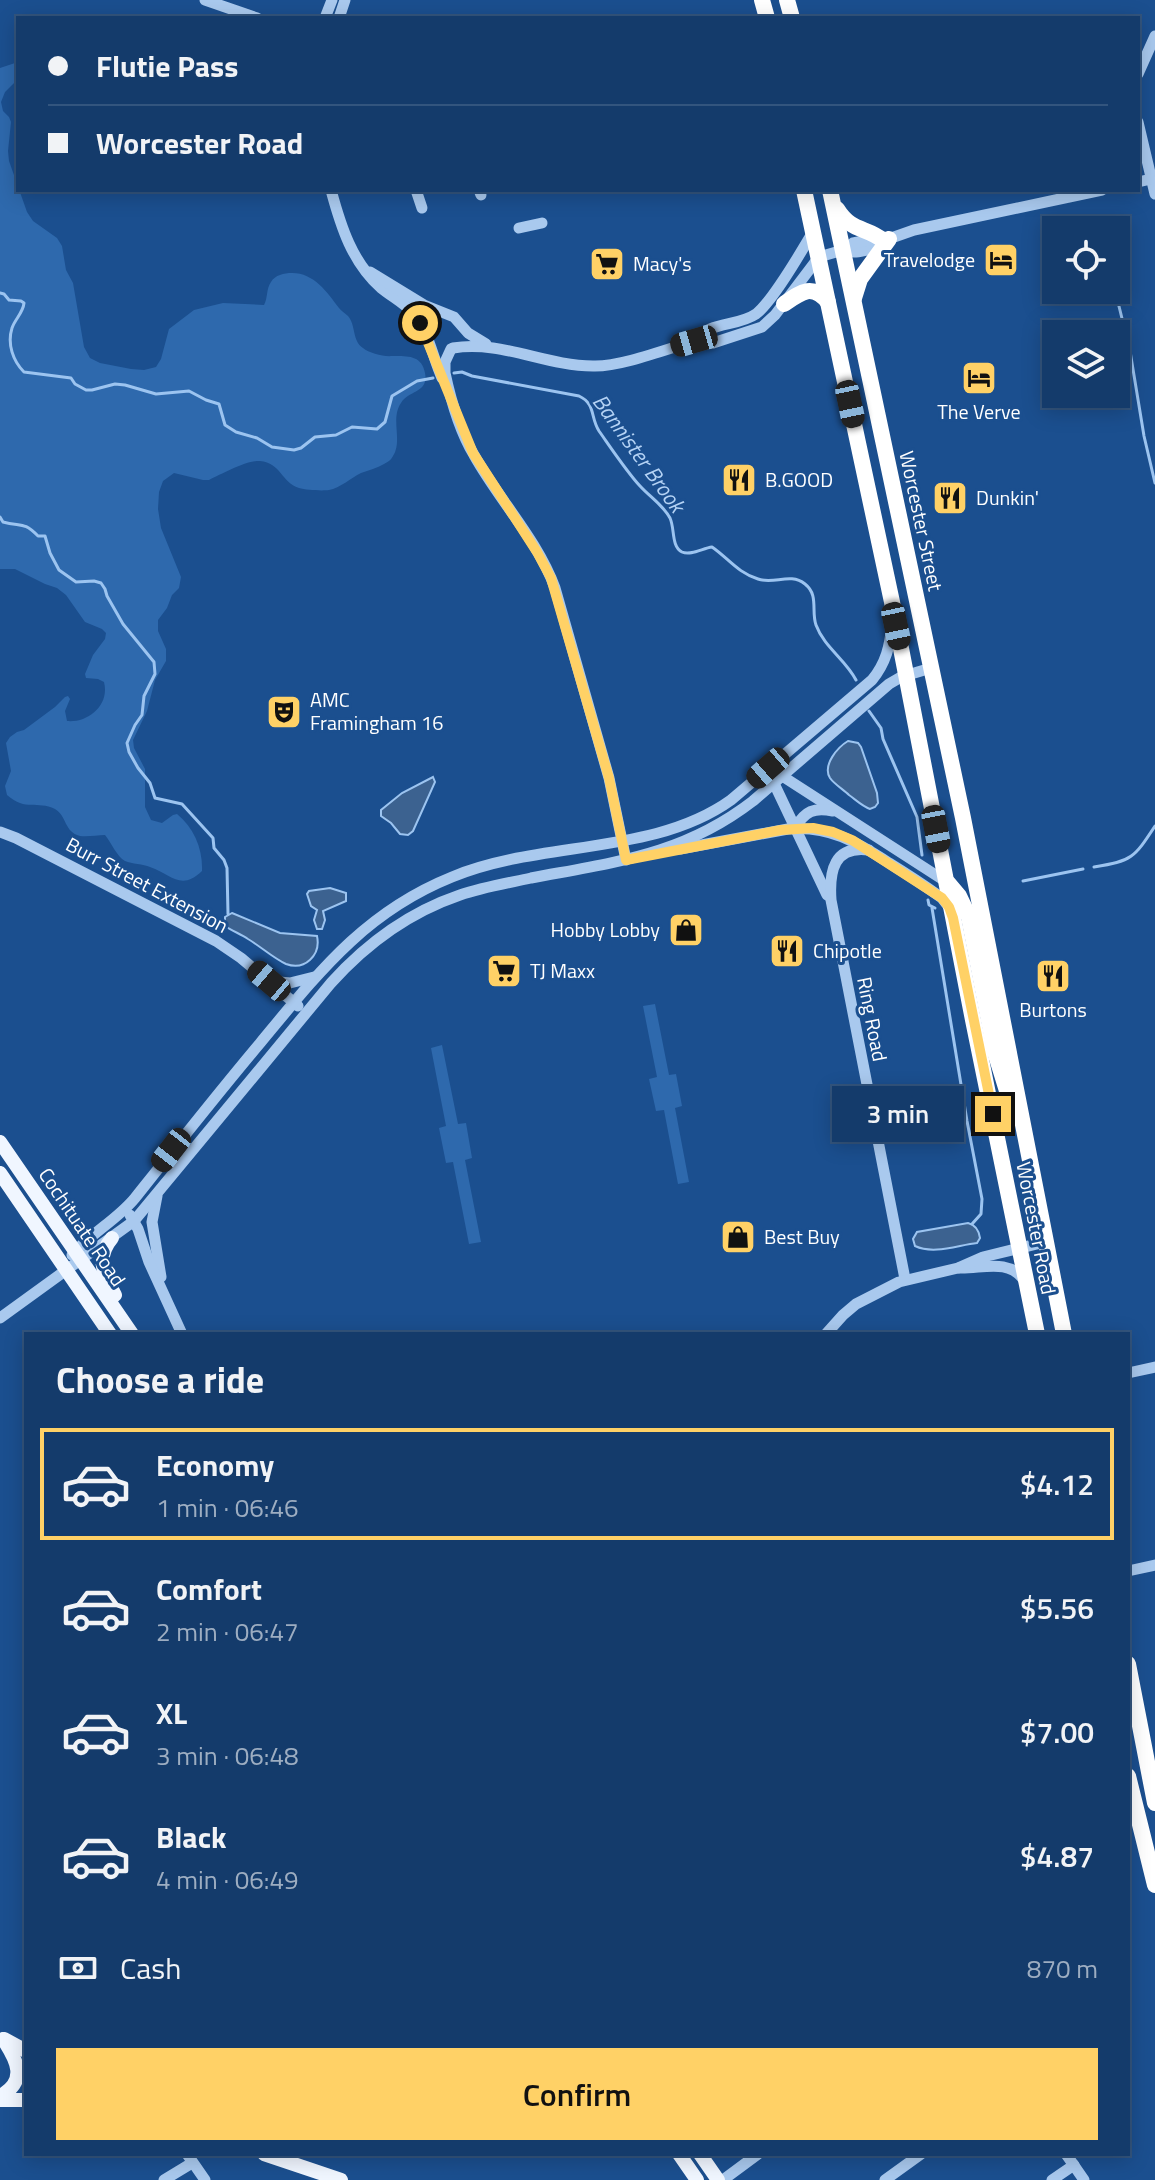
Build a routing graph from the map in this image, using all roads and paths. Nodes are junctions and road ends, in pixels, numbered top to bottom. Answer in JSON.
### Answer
{"nodes":[{"id":1,"x":205,"y":0,"type":"edge"},
{"id":2,"x":251,"y":16,"type":"edge"},
{"id":3,"x":1155,"y":36,"type":"edge"},
{"id":4,"x":1140,"y":70,"type":"edge"},
{"id":5,"x":1140,"y":131,"type":"edge"},
{"id":6,"x":1151,"y":179,"type":"junction"},
{"id":7,"x":1140,"y":182,"type":"edge"},
{"id":8,"x":332,"y":192,"type":"edge"},
{"id":9,"x":417,"y":192,"type":"edge"},
{"id":10,"x":804,"y":192,"type":"edge"},
{"id":11,"x":1093,"y":192,"type":"edge"},
{"id":12,"x":1155,"y":194,"type":"edge"},
{"id":13,"x":831,"y":195,"type":"edge"},
{"id":14,"x":422,"y":208,"type":"dead end"},
{"id":15,"x":542,"y":223,"type":"dead end"},
{"id":16,"x":519,"y":228,"type":"dead end"},
{"id":17,"x":813,"y":232,"type":"junction"},
{"id":18,"x":883,"y":241,"type":"junction"},
{"id":19,"x":843,"y":250,"type":"junction"},
{"id":20,"x":819,"y":257,"type":"junction"},
{"id":21,"x":366,"y":270,"type":"junction"},
{"id":22,"x":853,"y":300,"type":"junction"},
{"id":23,"x":828,"y":302,"type":"junction"},
{"id":24,"x":784,"y":304,"type":"junction"},
{"id":25,"x":446,"y":314,"type":"junction"},
{"id":26,"x":461,"y":326,"type":"junction"},
{"id":27,"x":428,"y":340,"type":"junction"},
{"id":28,"x":694,"y":341,"type":"junction"},
{"id":29,"x":490,"y":346,"type":"junction"},
{"id":30,"x":452,"y":349,"type":"junction"},
{"id":31,"x":451,"y":396,"type":"junction"},
{"id":32,"x":892,"y":602,"type":"junction"},
{"id":33,"x":931,"y":668,"type":"junction"},
{"id":34,"x":906,"y":676,"type":"junction"},
{"id":35,"x":768,"y":768,"type":"junction"},
{"id":36,"x":778,"y":779,"type":"junction"},
{"id":37,"x":844,"y":815,"type":"junction"},
{"id":38,"x":795,"y":828,"type":"junction"},
{"id":39,"x":0,"y":832,"type":"edge"},
{"id":40,"x":623,"y":840,"type":"junction"},
{"id":41,"x":869,"y":850,"type":"junction"},
{"id":42,"x":652,"y":853,"type":"junction"},
{"id":43,"x":626,"y":860,"type":"junction"},
{"id":44,"x":971,"y":860,"type":"joint"},
{"id":45,"x":945,"y":881,"type":"junction"},
{"id":46,"x":832,"y":906,"type":"junction"},
{"id":47,"x":953,"y":918,"type":"junction"},
{"id":48,"x":315,"y":977,"type":"junction"},
{"id":49,"x":269,"y":981,"type":"junction"},
{"id":50,"x":294,"y":1002,"type":"junction"},
{"id":51,"x":306,"y":1013,"type":"junction"},
{"id":52,"x":0,"y":1142,"type":"edge"},
{"id":53,"x":1026,"y":1143,"type":"junction"},
{"id":54,"x":0,"y":1173,"type":"edge"},
{"id":55,"x":159,"y":1190,"type":"junction"},
{"id":56,"x":125,"y":1208,"type":"junction"},
{"id":57,"x":134,"y":1221,"type":"junction"},
{"id":58,"x":112,"y":1238,"type":"junction"},
{"id":59,"x":1045,"y":1242,"type":"junction"},
{"id":60,"x":1020,"y":1248,"type":"junction"},
{"id":61,"x":78,"y":1256,"type":"junction"},
{"id":62,"x":958,"y":1268,"type":"junction"},
{"id":63,"x":66,"y":1270,"type":"junction"},
{"id":64,"x":905,"y":1279,"type":"junction"},
{"id":65,"x":1028,"y":1289,"type":"junction"},
{"id":66,"x":166,"y":1297,"type":"junction"},
{"id":67,"x":0,"y":1318,"type":"edge"},
{"id":68,"x":109,"y":1332,"type":"edge"},
{"id":69,"x":133,"y":1332,"type":"edge"},
{"id":70,"x":133,"y":1332,"type":"edge"},
{"id":71,"x":181,"y":1332,"type":"edge"},
{"id":72,"x":828,"y":1332,"type":"edge"},
{"id":73,"x":1037,"y":1332,"type":"edge"},
{"id":74,"x":1064,"y":1332,"type":"edge"},
{"id":75,"x":1155,"y":1367,"type":"edge"},
{"id":76,"x":1130,"y":1373,"type":"edge"},
{"id":77,"x":1155,"y":1565,"type":"edge"},
{"id":78,"x":1130,"y":1571,"type":"edge"},
{"id":79,"x":1130,"y":1674,"type":"edge"},
{"id":80,"x":1130,"y":1784,"type":"edge"},
{"id":81,"x":1155,"y":1803,"type":"edge"},
{"id":82,"x":1155,"y":1885,"type":"edge"},
{"id":83,"x":2,"y":2038,"type":"edge"},
{"id":84,"x":24,"y":2050,"type":"edge"},
{"id":85,"x":24,"y":2060,"type":"edge"},
{"id":86,"x":0,"y":2098,"type":"edge"},
{"id":87,"x":24,"y":2100,"type":"edge"},
{"id":88,"x":270,"y":2156,"type":"edge"},
{"id":89,"x":680,"y":2156,"type":"edge"},
{"id":90,"x":702,"y":2156,"type":"edge"},
{"id":91,"x":755,"y":2156,"type":"edge"},
{"id":92,"x":918,"y":2156,"type":"edge"},
{"id":93,"x":1067,"y":2156,"type":"edge"},
{"id":94,"x":190,"y":2159,"type":"edge"},
{"id":95,"x":1074,"y":2165,"type":"junction"},
{"id":96,"x":164,"y":2180,"type":"edge"},
{"id":97,"x":205,"y":2180,"type":"edge"},
{"id":98,"x":341,"y":2180,"type":"edge"},
{"id":99,"x":697,"y":2180,"type":"edge"},
{"id":100,"x":720,"y":2180,"type":"edge"},
{"id":101,"x":885,"y":2180,"type":"edge"},
{"id":102,"x":1052,"y":2180,"type":"edge"},
{"id":103,"x":1084,"y":2180,"type":"edge"}],
"edges":[{"from":1,"to":2,"type":"street"},
{"from":3,"to":4,"type":"street"},
{"from":5,"to":6,"type":"street"},
{"from":6,"to":7,"type":"street"},
{"from":6,"to":12,"type":"street"},
{"from":8,"to":21,"type":"street"},
{"from":9,"to":14,"type":"street"},
{"from":10,"to":17,"type":"highway"},
{"from":11,"to":18,"type":"street"},
{"from":13,"to":18,"type":"highway"},
{"from":13,"to":19,"type":"highway","name":"Worcester Street"},
{"from":15,"to":16,"type":"street"},
{"from":17,"to":20,"type":"highway"},
{"from":17,"to":28,"type":"street"},
{"from":18,"to":19,"type":"street"},
{"from":18,"to":22,"type":"highway"},
{"from":19,"to":20,"type":"street"},
{"from":19,"to":22,"type":"highway","name":"Worcester Street"},
{"from":20,"to":23,"type":"highway"},
{"from":20,"to":24,"type":"street"},
{"from":21,"to":25,"type":"street"},
{"from":21,"to":27,"type":"street"},
{"from":22,"to":33,"type":"highway","name":"Worcester Street"},
{"from":23,"to":24,"type":"highway"},
{"from":23,"to":32,"type":"highway"},
{"from":24,"to":28,"type":"street"},
{"from":25,"to":26,"type":"street"},
{"from":25,"to":27,"type":"street"},
{"from":26,"to":29,"type":"street"},
{"from":26,"to":30,"type":"street"},
{"from":27,"to":30,"type":"street"},
{"from":27,"to":31,"type":"street"},
{"from":28,"to":29,"type":"street"},
{"from":29,"to":30,"type":"street"},
{"from":30,"to":31,"type":"street"},
{"from":31,"to":40,"type":"street"},
{"from":32,"to":34,"type":"highway"},
{"from":32,"to":35,"type":"street"},
{"from":33,"to":34,"type":"street"},
{"from":33,"to":44,"type":"highway","name":"Worcester Street"},
{"from":34,"to":36,"type":"street"},
{"from":34,"to":45,"type":"highway","name":"Worcester Road"},
{"from":35,"to":36,"type":"street","name":"Ring Road"},
{"from":35,"to":40,"type":"street"},
{"from":36,"to":37,"type":"street"},
{"from":36,"to":38,"type":"street","name":"Ring Road"},
{"from":36,"to":42,"type":"street"},
{"from":37,"to":38,"type":"street"},
{"from":37,"to":45,"type":"street"},
{"from":38,"to":41,"type":"street"},
{"from":38,"to":42,"type":"street"},
{"from":38,"to":46,"type":"street","name":"Ring Road"},
{"from":39,"to":49,"type":"street","name":"Burr Street Extension"},
{"from":40,"to":43,"type":"street"},
{"from":40,"to":48,"type":"street"},
{"from":41,"to":46,"type":"street","name":"Ring Road"},
{"from":41,"to":47,"type":"street"},
{"from":42,"to":43,"type":"street"},
{"from":43,"to":51,"type":"street"},
{"from":44,"to":53,"type":"highway","name":"Worcester Road"},
{"from":45,"to":47,"type":"highway","name":"Worcester Road"},
{"from":45,"to":53,"type":"highway"},
{"from":46,"to":64,"type":"street","name":"Ring Road"},
{"from":47,"to":60,"type":"highway","name":"Worcester Road"},
{"from":48,"to":49,"type":"street"},
{"from":48,"to":50,"type":"street"},
{"from":49,"to":50,"type":"street","name":"Burr Street Extension"},
{"from":50,"to":51,"type":"street","name":"Burr Street Extension"},
{"from":50,"to":56,"type":"street"},
{"from":51,"to":55,"type":"street"},
{"from":52,"to":61,"type":"main road","name":"Cochituate Road"},
{"from":53,"to":59,"type":"highway","name":"Worcester Road"},
{"from":54,"to":63,"type":"main road","name":"Cochituate Road"},
{"from":55,"to":57,"type":"street"},
{"from":55,"to":66,"type":"street"},
{"from":56,"to":57,"type":"street"},
{"from":56,"to":61,"type":"street"},
{"from":57,"to":58,"type":"street"},
{"from":57,"to":66,"type":"street"},
{"from":58,"to":61,"type":"street"},
{"from":58,"to":70,"type":"main road"},
{"from":59,"to":60,"type":"street"},
{"from":59,"to":74,"type":"highway","name":"Worcester Road"},
{"from":60,"to":62,"type":"street"},
{"from":60,"to":65,"type":"highway","name":"Worcester Road"},
{"from":61,"to":63,"type":"street"},
{"from":61,"to":69,"type":"main road","name":"Cochituate Road"},
{"from":62,"to":64,"type":"street"},
{"from":62,"to":65,"type":"street"},
{"from":63,"to":67,"type":"street"},
{"from":63,"to":68,"type":"main road","name":"Cochituate Road"},
{"from":64,"to":72,"type":"street"},
{"from":65,"to":73,"type":"highway","name":"Worcester Road"},
{"from":66,"to":71,"type":"street"},
{"from":75,"to":76,"type":"street"},
{"from":77,"to":78,"type":"street"},
{"from":79,"to":81,"type":"highway"},
{"from":80,"to":82,"type":"highway"},
{"from":83,"to":84,"type":"main road"},
{"from":83,"to":85,"type":"main road"},
{"from":83,"to":86,"type":"main road"},
{"from":86,"to":87,"type":"main road"},
{"from":88,"to":98,"type":"main road"},
{"from":89,"to":99,"type":"main road"},
{"from":90,"to":100,"type":"main road"},
{"from":91,"to":100,"type":"street"},
{"from":92,"to":101,"type":"street"},
{"from":93,"to":95,"type":"street"},
{"from":94,"to":96,"type":"street"},
{"from":94,"to":97,"type":"street"},
{"from":95,"to":102,"type":"street"},
{"from":95,"to":103,"type":"street"}]}
